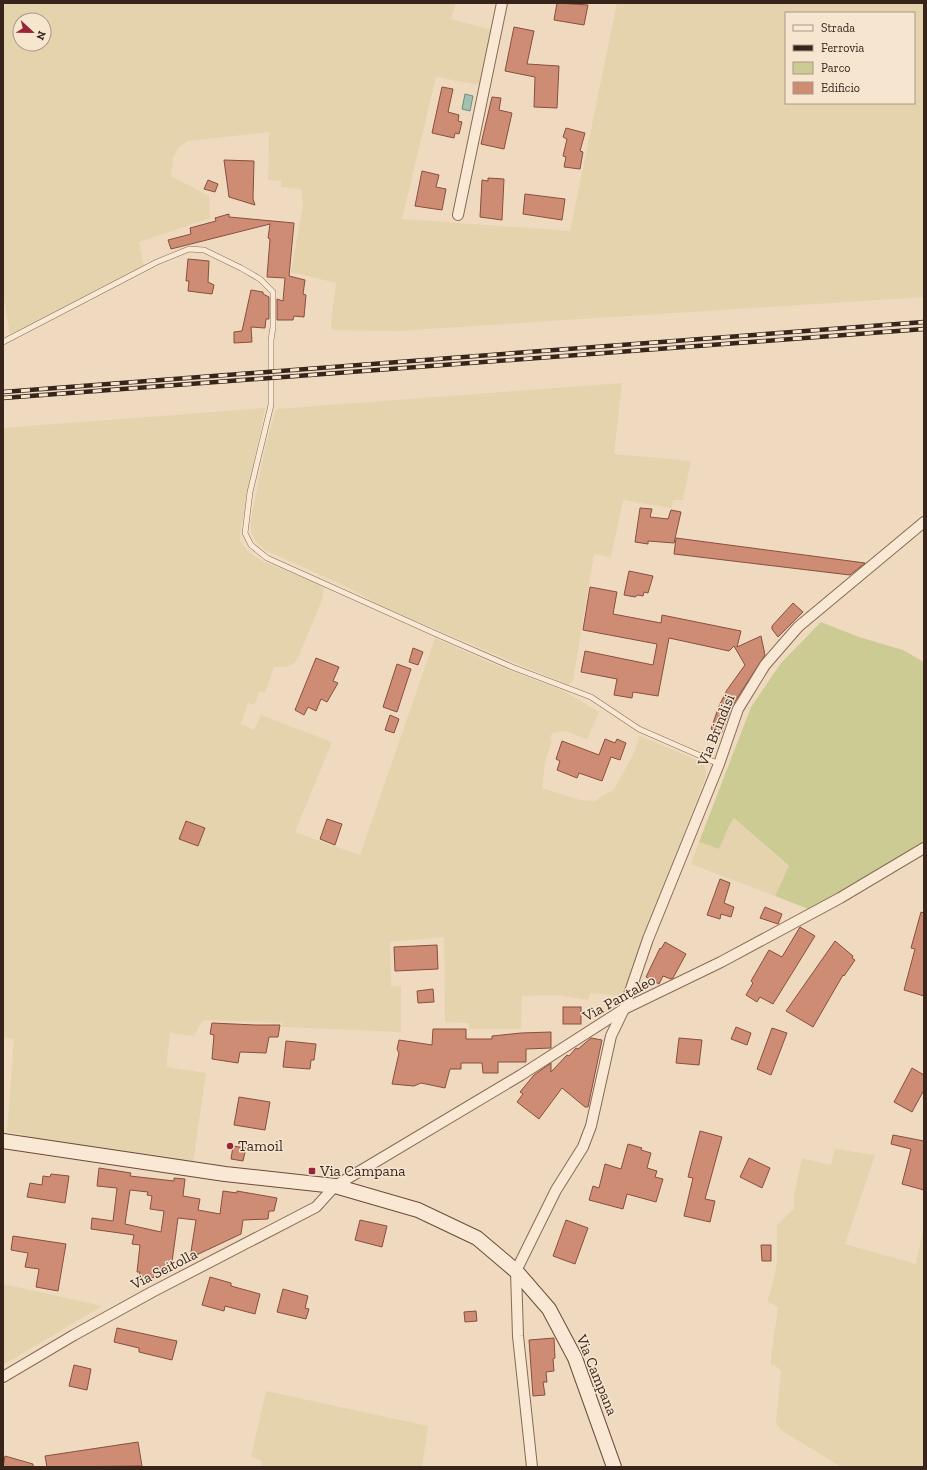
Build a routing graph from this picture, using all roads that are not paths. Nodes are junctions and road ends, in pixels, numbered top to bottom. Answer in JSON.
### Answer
{"nodes":[{"id":1,"x":502,"y":3,"type":"edge"},
{"id":2,"x":458,"y":215,"type":"dead end"},
{"id":3,"x":3,"y":342,"type":"edge"},
{"id":4,"x":924,"y":522,"type":"edge"},
{"id":5,"x":719,"y":764,"type":"junction"},
{"id":6,"x":924,"y":848,"type":"edge"},
{"id":7,"x":624,"y":1009,"type":"junction"},
{"id":8,"x":3,"y":1141,"type":"edge"},
{"id":9,"x":335,"y":1186,"type":"junction"},
{"id":10,"x":516,"y":1270,"type":"junction"},
{"id":11,"x":3,"y":1377,"type":"edge"},
{"id":12,"x":532,"y":1467,"type":"edge"},
{"id":13,"x":614,"y":1467,"type":"edge"}],
"edges":[{"from":1,"to":2,"type":"street"},
{"from":3,"to":5,"type":"lane"},
{"from":4,"to":5,"type":"street","name":"Via Brindisi"},
{"from":5,"to":7,"type":"street","name":"Via Brindisi"},
{"from":6,"to":7,"type":"street","name":"Via Pantaleo"},
{"from":7,"to":9,"type":"street","name":"Via Pantaleo"},
{"from":7,"to":10,"type":"street","name":"Via Brindisi"},
{"from":8,"to":9,"type":"main road","name":"Via Campana"},
{"from":9,"to":10,"type":"main road","name":"Via Campana"},
{"from":9,"to":11,"type":"street","name":"Via Seitolla"},
{"from":10,"to":12,"type":"street"},
{"from":10,"to":13,"type":"main road","name":"Via Campana"}]}
